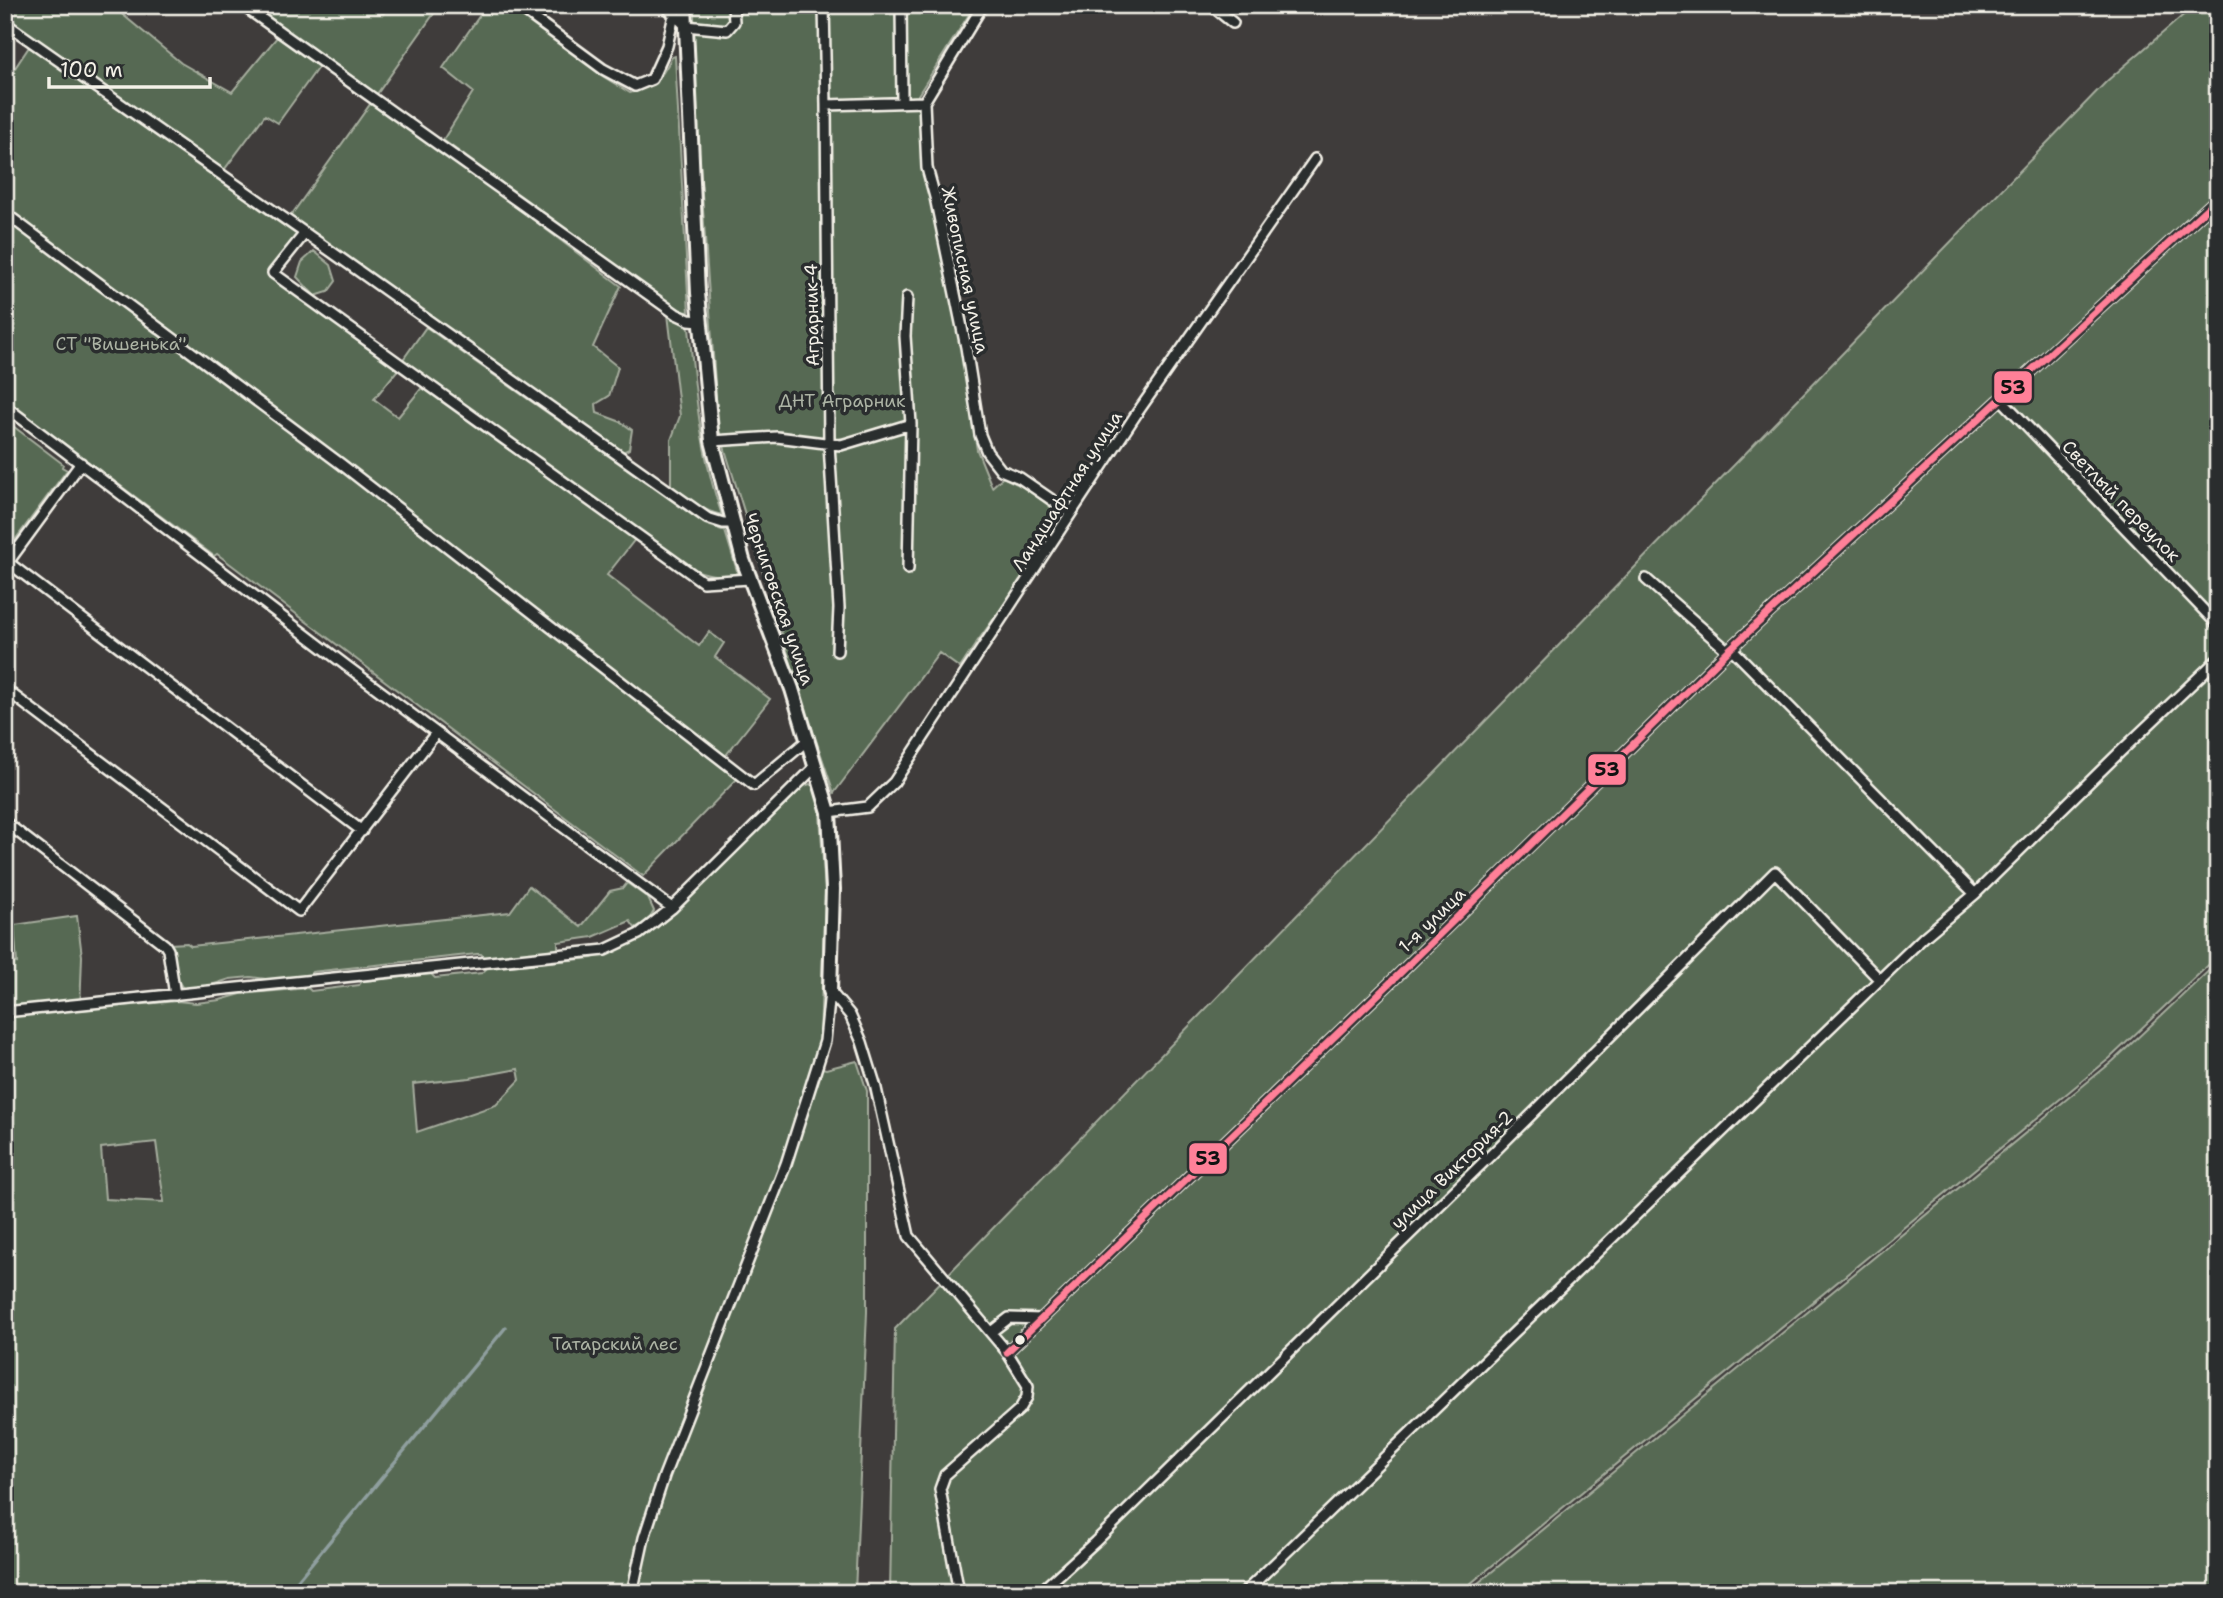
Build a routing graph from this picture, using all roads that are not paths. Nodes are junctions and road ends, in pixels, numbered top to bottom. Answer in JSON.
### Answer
{"nodes":[{"id":1,"x":242,"y":5,"type":"edge"},
{"id":2,"x":516,"y":5,"type":"edge"},
{"id":3,"x":664,"y":5,"type":"edge"},
{"id":4,"x":684,"y":5,"type":"edge"},
{"id":5,"x":733,"y":5,"type":"edge"},
{"id":6,"x":824,"y":5,"type":"edge"},
{"id":7,"x":901,"y":5,"type":"edge"},
{"id":8,"x":983,"y":5,"type":"edge"},
{"id":9,"x":1212,"y":5,"type":"edge"},
{"id":10,"x":674,"y":15,"type":"junction"},
{"id":11,"x":5,"y":23,"type":"edge"},
{"id":12,"x":1233,"y":23,"type":"dead end"},
{"id":13,"x":686,"y":26,"type":"junction"},
{"id":14,"x":924,"y":102,"type":"junction"},
{"id":15,"x":902,"y":103,"type":"junction"},
{"id":16,"x":826,"y":105,"type":"junction"},
{"id":17,"x":1315,"y":159,"type":"dead end"},
{"id":18,"x":2218,"y":198,"type":"edge"},
{"id":19,"x":5,"y":213,"type":"edge"},
{"id":20,"x":305,"y":233,"type":"junction"},
{"id":21,"x":907,"y":297,"type":"dead end"},
{"id":22,"x":700,"y":321,"type":"junction"},
{"id":23,"x":2001,"y":398,"type":"junction"},
{"id":24,"x":5,"y":406,"type":"edge"},
{"id":25,"x":911,"y":424,"type":"junction"},
{"id":26,"x":712,"y":441,"type":"junction"},
{"id":27,"x":830,"y":444,"type":"junction"},
{"id":28,"x":80,"y":463,"type":"junction"},
{"id":29,"x":1071,"y":513,"type":"junction"},
{"id":30,"x":732,"y":523,"type":"junction"},
{"id":31,"x":6,"y":563,"type":"edge"},
{"id":32,"x":908,"y":569,"type":"dead end"},
{"id":33,"x":750,"y":579,"type":"junction"},
{"id":34,"x":1646,"y":579,"type":"dead end"},
{"id":35,"x":2218,"y":625,"type":"edge"},
{"id":36,"x":1730,"y":650,"type":"junction"},
{"id":37,"x":837,"y":651,"type":"dead end"},
{"id":38,"x":2218,"y":659,"type":"edge"},
{"id":39,"x":5,"y":689,"type":"edge"},
{"id":40,"x":436,"y":733,"type":"junction"},
{"id":41,"x":809,"y":740,"type":"junction"},
{"id":42,"x":816,"y":766,"type":"junction"},
{"id":43,"x":829,"y":812,"type":"junction"},
{"id":44,"x":5,"y":822,"type":"edge"},
{"id":45,"x":362,"y":831,"type":"junction"},
{"id":46,"x":1975,"y":894,"type":"junction"},
{"id":47,"x":672,"y":908,"type":"junction"},
{"id":48,"x":1880,"y":979,"type":"junction"},
{"id":49,"x":830,"y":991,"type":"junction"},
{"id":50,"x":175,"y":995,"type":"junction"},
{"id":51,"x":5,"y":1012,"type":"edge"},
{"id":52,"x":1041,"y":1319,"type":"junction"},
{"id":53,"x":991,"y":1332,"type":"junction"},
{"id":54,"x":1007,"y":1352,"type":"junction"},
{"id":55,"x":632,"y":1593,"type":"edge"},
{"id":56,"x":959,"y":1593,"type":"edge"},
{"id":57,"x":1039,"y":1593,"type":"edge"},
{"id":58,"x":1244,"y":1593,"type":"edge"}],
"edges":[{"from":1,"to":22,"type":"street"},
{"from":2,"to":10,"type":"street"},
{"from":3,"to":10,"type":"street"},
{"from":4,"to":13,"type":"street","name":"Черниговская улица"},
{"from":5,"to":13,"type":"street"},
{"from":6,"to":16,"type":"street","name":"Аграрник-4"},
{"from":7,"to":15,"type":"street"},
{"from":8,"to":14,"type":"street"},
{"from":9,"to":12,"type":"street"},
{"from":10,"to":13,"type":"street"},
{"from":11,"to":20,"type":"street"},
{"from":13,"to":22,"type":"street","name":"Черниговская улица"},
{"from":14,"to":15,"type":"street"},
{"from":14,"to":29,"type":"street","name":"Живописная улица"},
{"from":15,"to":16,"type":"street"},
{"from":16,"to":27,"type":"street","name":"Аграрник-4"},
{"from":17,"to":29,"type":"street","name":"Ландшафтная улица"},
{"from":18,"to":23,"type":"street","name":"1-я улица"},
{"from":19,"to":41,"type":"street"},
{"from":20,"to":30,"type":"street"},
{"from":20,"to":33,"type":"street"},
{"from":21,"to":25,"type":"street"},
{"from":22,"to":26,"type":"street","name":"Черниговская улица"},
{"from":23,"to":35,"type":"street","name":"Светлый переулок"},
{"from":23,"to":36,"type":"street","name":"1-я улица"},
{"from":24,"to":28,"type":"street"},
{"from":25,"to":27,"type":"street"},
{"from":25,"to":32,"type":"street"},
{"from":26,"to":27,"type":"street"},
{"from":26,"to":30,"type":"street","name":"Черниговская улица"},
{"from":27,"to":37,"type":"street","name":"Аграрник-4"},
{"from":28,"to":31,"type":"street"},
{"from":28,"to":40,"type":"street"},
{"from":29,"to":43,"type":"street","name":"Ландшафтная улица"},
{"from":30,"to":33,"type":"street","name":"Черниговская улица"},
{"from":31,"to":45,"type":"street"},
{"from":33,"to":41,"type":"street","name":"Черниговская улица"},
{"from":34,"to":36,"type":"street"},
{"from":36,"to":46,"type":"street"},
{"from":36,"to":52,"type":"street","name":"1-я улица"},
{"from":38,"to":46,"type":"street"},
{"from":39,"to":45,"type":"street"},
{"from":40,"to":45,"type":"street"},
{"from":40,"to":47,"type":"street"},
{"from":41,"to":42,"type":"street","name":"Черниговская улица"},
{"from":42,"to":43,"type":"street","name":"Черниговская улица"},
{"from":42,"to":47,"type":"street"},
{"from":43,"to":49,"type":"street","name":"Черниговская улица"},
{"from":44,"to":50,"type":"street"},
{"from":46,"to":48,"type":"street"},
{"from":47,"to":50,"type":"street"},
{"from":48,"to":57,"type":"street","name":"улица Виктория-2"},
{"from":48,"to":58,"type":"street"},
{"from":49,"to":53,"type":"street"},
{"from":49,"to":55,"type":"street"},
{"from":50,"to":51,"type":"street"},
{"from":52,"to":53,"type":"street"},
{"from":52,"to":54,"type":"street","name":"1-я улица"},
{"from":53,"to":54,"type":"street"},
{"from":54,"to":56,"type":"street"}]}
